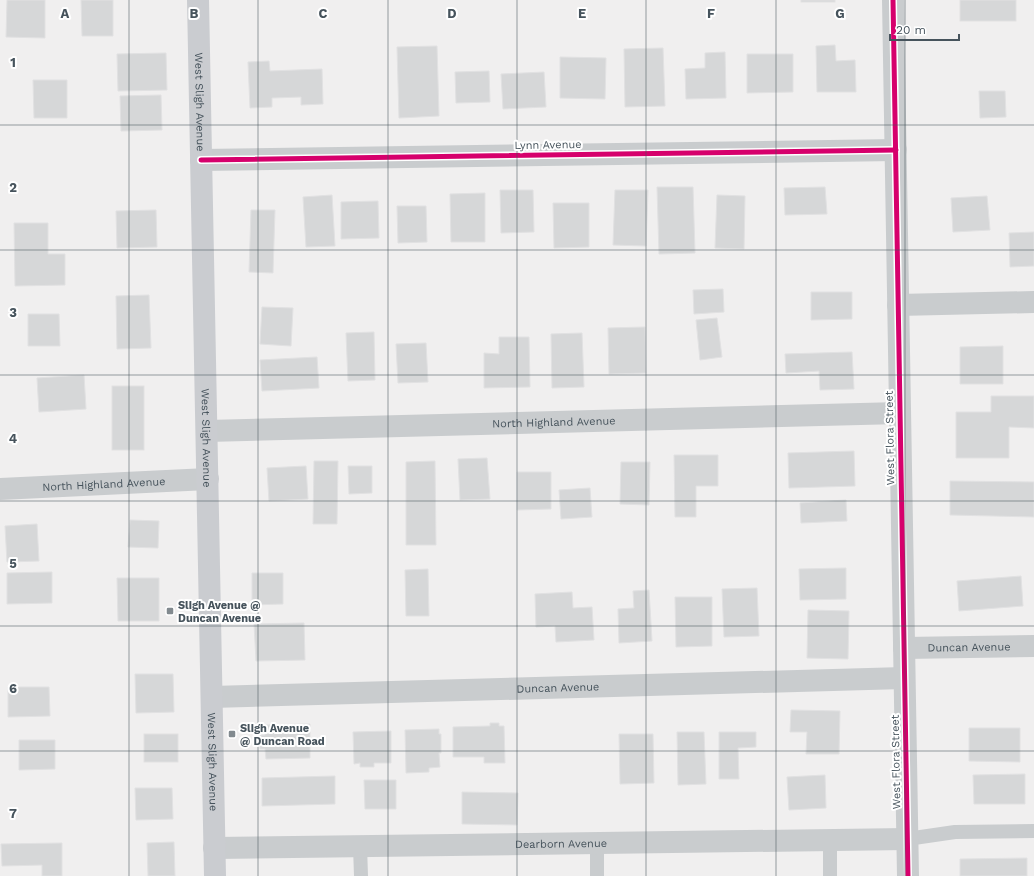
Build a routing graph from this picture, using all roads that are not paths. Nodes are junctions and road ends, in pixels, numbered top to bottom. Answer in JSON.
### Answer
{"nodes":[{"id":1,"x":198,"y":0,"type":"edge"},
{"id":2,"x":893,"y":0,"type":"edge"},
{"id":3,"x":896,"y":150,"type":"junction"},
{"id":4,"x":201,"y":160,"type":"junction"},
{"id":5,"x":1034,"y":302,"type":"edge"},
{"id":6,"x":898,"y":305,"type":"junction"},
{"id":7,"x":900,"y":413,"type":"junction"},
{"id":8,"x":207,"y":430,"type":"junction"},
{"id":9,"x":208,"y":479,"type":"junction"},
{"id":10,"x":0,"y":489,"type":"edge"},
{"id":11,"x":1034,"y":646,"type":"edge"},
{"id":12,"x":904,"y":648,"type":"junction"},
{"id":13,"x":904,"y":678,"type":"junction"},
{"id":14,"x":212,"y":697,"type":"junction"},
{"id":15,"x":1034,"y":831,"type":"edge"},
{"id":16,"x":907,"y":838,"type":"junction"},
{"id":17,"x":830,"y":840,"type":"junction"},
{"id":18,"x":597,"y":842,"type":"junction"},
{"id":19,"x":360,"y":846,"type":"junction"},
{"id":20,"x":214,"y":848,"type":"junction"},
{"id":21,"x":215,"y":876,"type":"edge"},
{"id":22,"x":361,"y":876,"type":"edge"},
{"id":23,"x":597,"y":876,"type":"edge"},
{"id":24,"x":830,"y":876,"type":"edge"},
{"id":25,"x":908,"y":876,"type":"edge"}],
"edges":[{"from":1,"to":4,"type":"main road","name":"West Sligh Avenue"},
{"from":2,"to":3,"type":"street","name":"West Flora Street"},
{"from":3,"to":4,"type":"street","name":"Lynn Avenue"},
{"from":3,"to":6,"type":"street","name":"West Flora Street"},
{"from":4,"to":8,"type":"main road","name":"West Sligh Avenue"},
{"from":5,"to":6,"type":"street"},
{"from":6,"to":7,"type":"street","name":"West Flora Street"},
{"from":7,"to":8,"type":"street","name":"North Highland Avenue"},
{"from":7,"to":12,"type":"street","name":"West Flora Street"},
{"from":8,"to":9,"type":"main road","name":"West Sligh Avenue"},
{"from":9,"to":10,"type":"street","name":"North Highland Avenue"},
{"from":9,"to":14,"type":"main road","name":"West Sligh Avenue"},
{"from":11,"to":12,"type":"street","name":"Duncan Avenue"},
{"from":12,"to":13,"type":"street","name":"West Flora Street"},
{"from":13,"to":14,"type":"street","name":"Duncan Avenue"},
{"from":13,"to":16,"type":"street","name":"West Flora Street"},
{"from":14,"to":20,"type":"main road","name":"West Sligh Avenue"},
{"from":15,"to":16,"type":"lane"},
{"from":16,"to":17,"type":"street","name":"Dearborn Avenue"},
{"from":16,"to":25,"type":"street","name":"West Flora Street"},
{"from":17,"to":18,"type":"street","name":"Dearborn Avenue"},
{"from":17,"to":24,"type":"lane"},
{"from":18,"to":19,"type":"street","name":"Dearborn Avenue"},
{"from":18,"to":23,"type":"lane"},
{"from":19,"to":20,"type":"street","name":"Dearborn Avenue"},
{"from":19,"to":22,"type":"lane"},
{"from":20,"to":21,"type":"main road","name":"West Sligh Avenue"}]}
